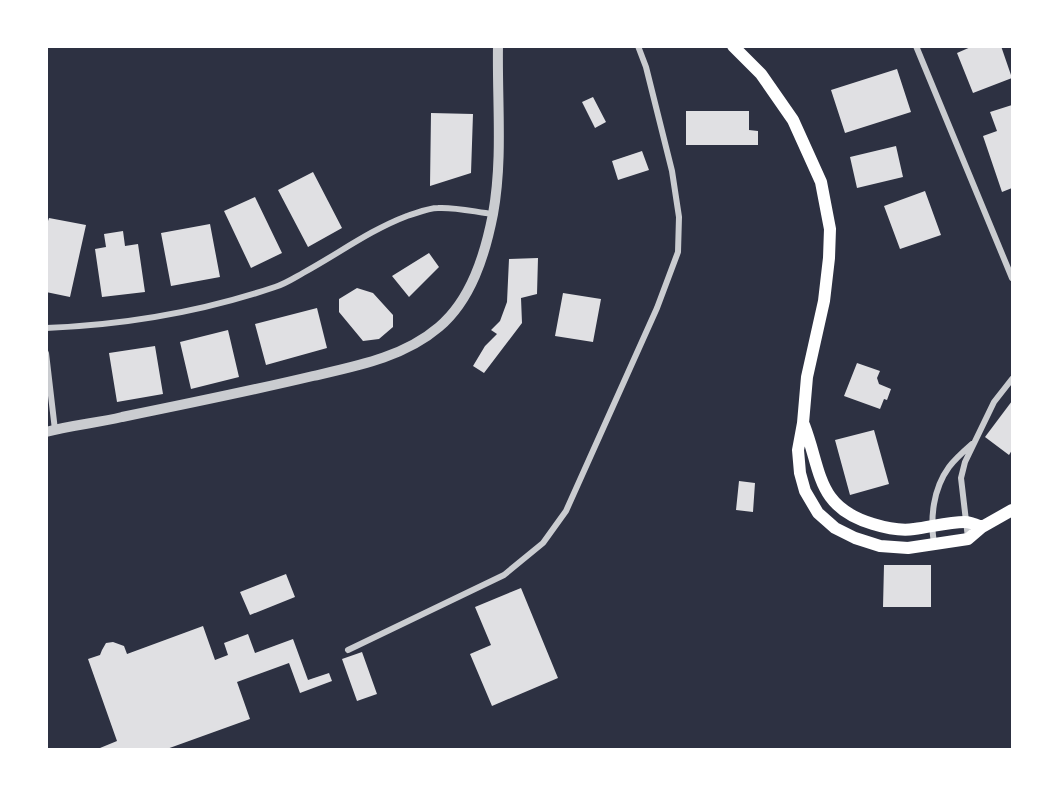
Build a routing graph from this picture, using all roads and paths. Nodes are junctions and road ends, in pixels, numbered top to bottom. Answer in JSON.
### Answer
{"nodes":[{"id":1,"x":498,"y":46,"type":"edge"},
{"id":2,"x":638,"y":46,"type":"edge"},
{"id":3,"x":733,"y":46,"type":"edge"},
{"id":4,"x":917,"y":47,"type":"edge"},
{"id":5,"x":493,"y":214,"type":"junction"},
{"id":6,"x":1012,"y":278,"type":"edge"},
{"id":7,"x":46,"y":328,"type":"edge"},
{"id":8,"x":46,"y":353,"type":"edge"},
{"id":9,"x":1012,"y":379,"type":"edge"},
{"id":10,"x":803,"y":423,"type":"junction"},
{"id":11,"x":51,"y":431,"type":"edge"},
{"id":12,"x":976,"y":439,"type":"junction"},
{"id":13,"x":1012,"y":510,"type":"edge"},
{"id":14,"x":967,"y":522,"type":"junction"},
{"id":15,"x":931,"y":527,"type":"junction"},
{"id":16,"x":982,"y":527,"type":"junction"},
{"id":17,"x":968,"y":539,"type":"junction"},
{"id":18,"x":934,"y":545,"type":"junction"},
{"id":19,"x":348,"y":650,"type":"dead end"}],
"edges":[{"from":1,"to":5,"type":"street"},
{"from":2,"to":19,"type":"street"},
{"from":3,"to":10,"type":"main road"},
{"from":4,"to":6,"type":"street"},
{"from":5,"to":7,"type":"street"},
{"from":5,"to":11,"type":"street"},
{"from":8,"to":11,"type":"street"},
{"from":9,"to":12,"type":"street"},
{"from":10,"to":15,"type":"main road"},
{"from":10,"to":18,"type":"main road"},
{"from":12,"to":14,"type":"street"},
{"from":12,"to":15,"type":"street"},
{"from":13,"to":16,"type":"main road"},
{"from":14,"to":15,"type":"main road"},
{"from":14,"to":16,"type":"main road"},
{"from":14,"to":17,"type":"street"},
{"from":15,"to":18,"type":"street"},
{"from":16,"to":17,"type":"main road"},
{"from":17,"to":18,"type":"main road"}]}
